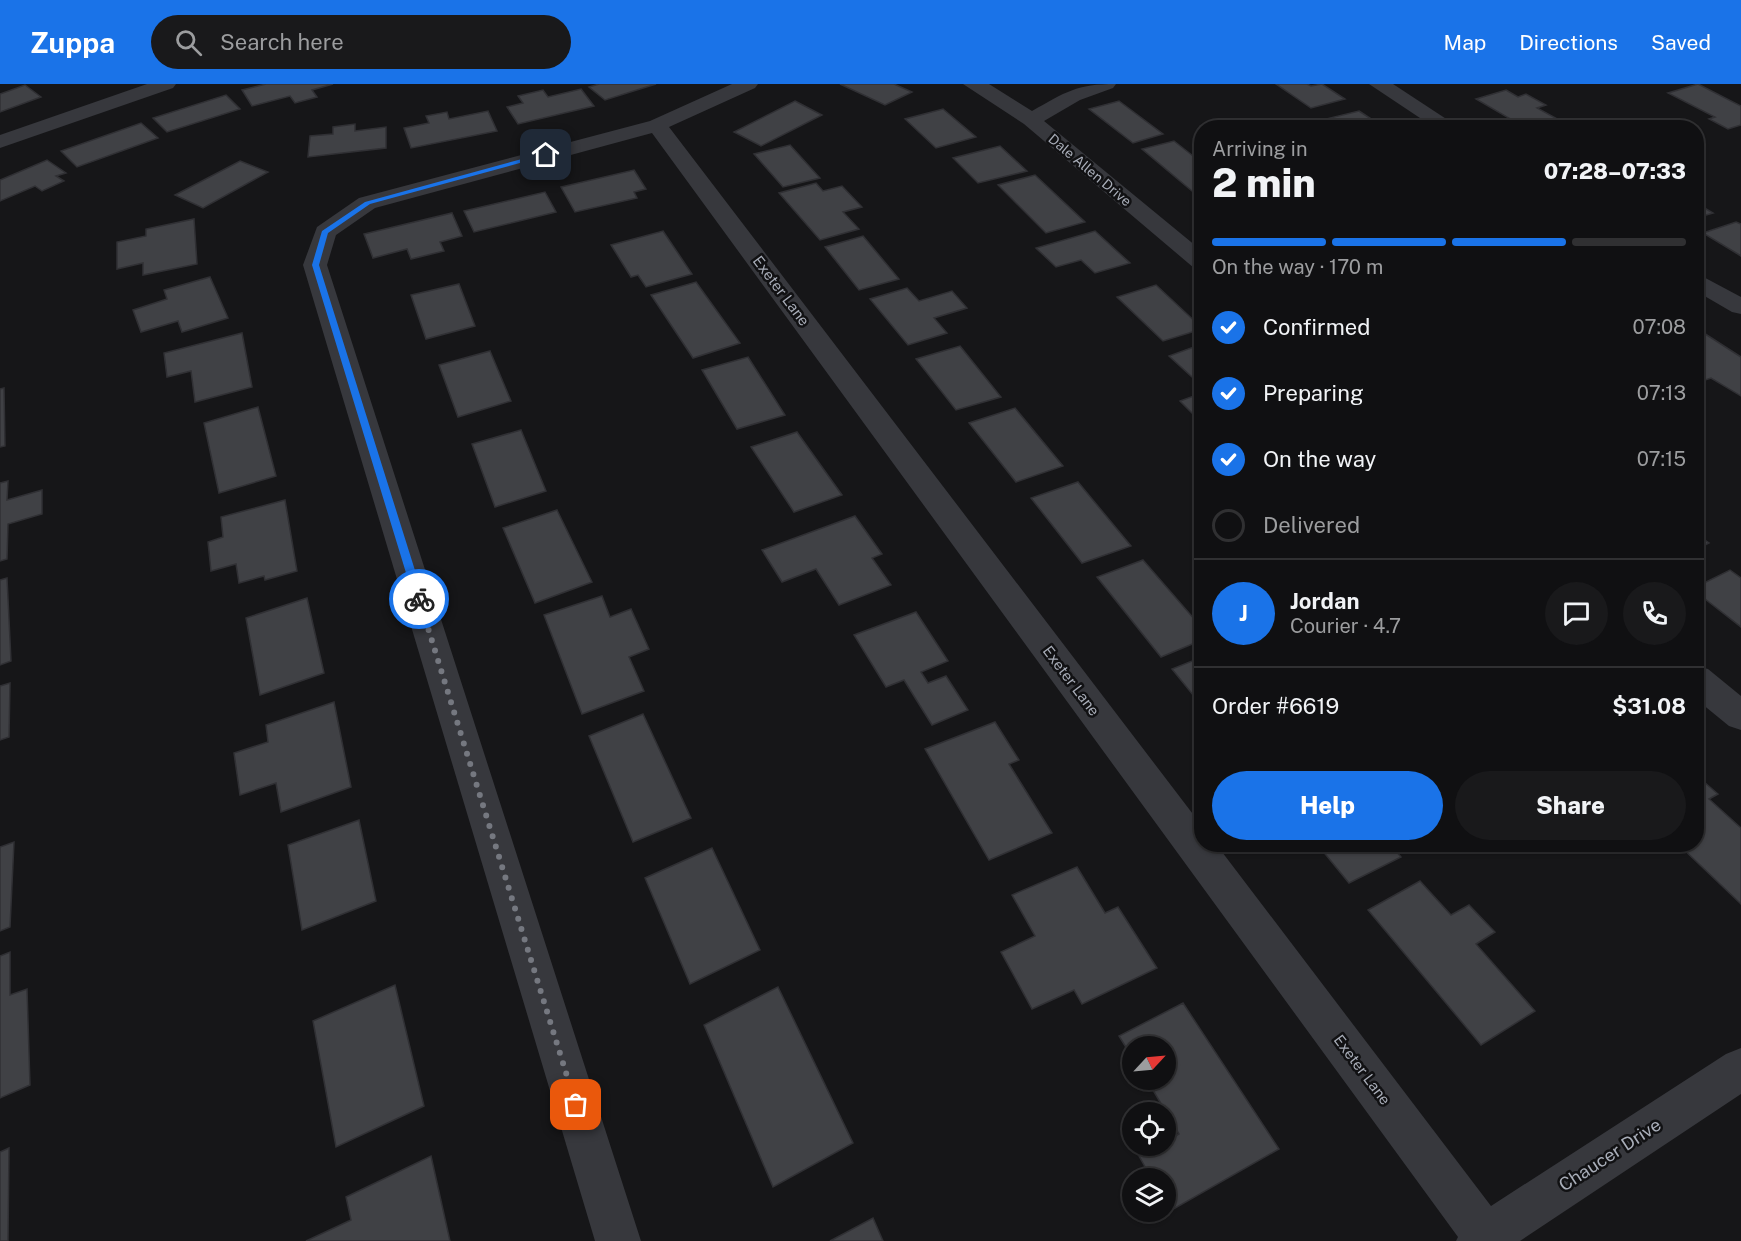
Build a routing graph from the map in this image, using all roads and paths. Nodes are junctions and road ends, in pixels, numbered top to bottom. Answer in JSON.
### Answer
{"nodes":[{"id":1,"x":166,"y":84,"type":"edge"},
{"id":2,"x":748,"y":84,"type":"edge"},
{"id":3,"x":974,"y":84,"type":"edge"},
{"id":4,"x":1106,"y":84,"type":"edge"},
{"id":5,"x":1379,"y":84,"type":"edge"},
{"id":6,"x":1031,"y":120,"type":"junction"},
{"id":7,"x":1437,"y":120,"type":"edge"},
{"id":8,"x":657,"y":125,"type":"junction"},
{"id":9,"x":0,"y":142,"type":"edge"},
{"id":10,"x":1194,"y":256,"type":"edge"},
{"id":11,"x":1704,"y":285,"type":"edge"},
{"id":12,"x":1741,"y":307,"type":"edge"},
{"id":13,"x":1704,"y":686,"type":"edge"},
{"id":14,"x":1741,"y":716,"type":"edge"},
{"id":15,"x":1194,"y":850,"type":"edge"},
{"id":16,"x":1195,"y":852,"type":"edge"},
{"id":17,"x":1741,"y":1069,"type":"edge"},
{"id":18,"x":1482,"y":1239,"type":"edge"},
{"id":19,"x":618,"y":1241,"type":"edge"}],
"edges":[{"from":1,"to":9,"type":"street"},
{"from":2,"to":8,"type":"street"},
{"from":3,"to":6,"type":"street","name":"Dale Allen Drive"},
{"from":4,"to":6,"type":"street"},
{"from":5,"to":7,"type":"street"},
{"from":6,"to":10,"type":"street","name":"Dale Allen Drive"},
{"from":8,"to":15,"type":"street","name":"Exeter Lane"},
{"from":8,"to":19,"type":"street"},
{"from":11,"to":12,"type":"street"},
{"from":13,"to":14,"type":"street"},
{"from":16,"to":18,"type":"street","name":"Exeter Lane"},
{"from":17,"to":18,"type":"street","name":"Chaucer Drive"}]}
